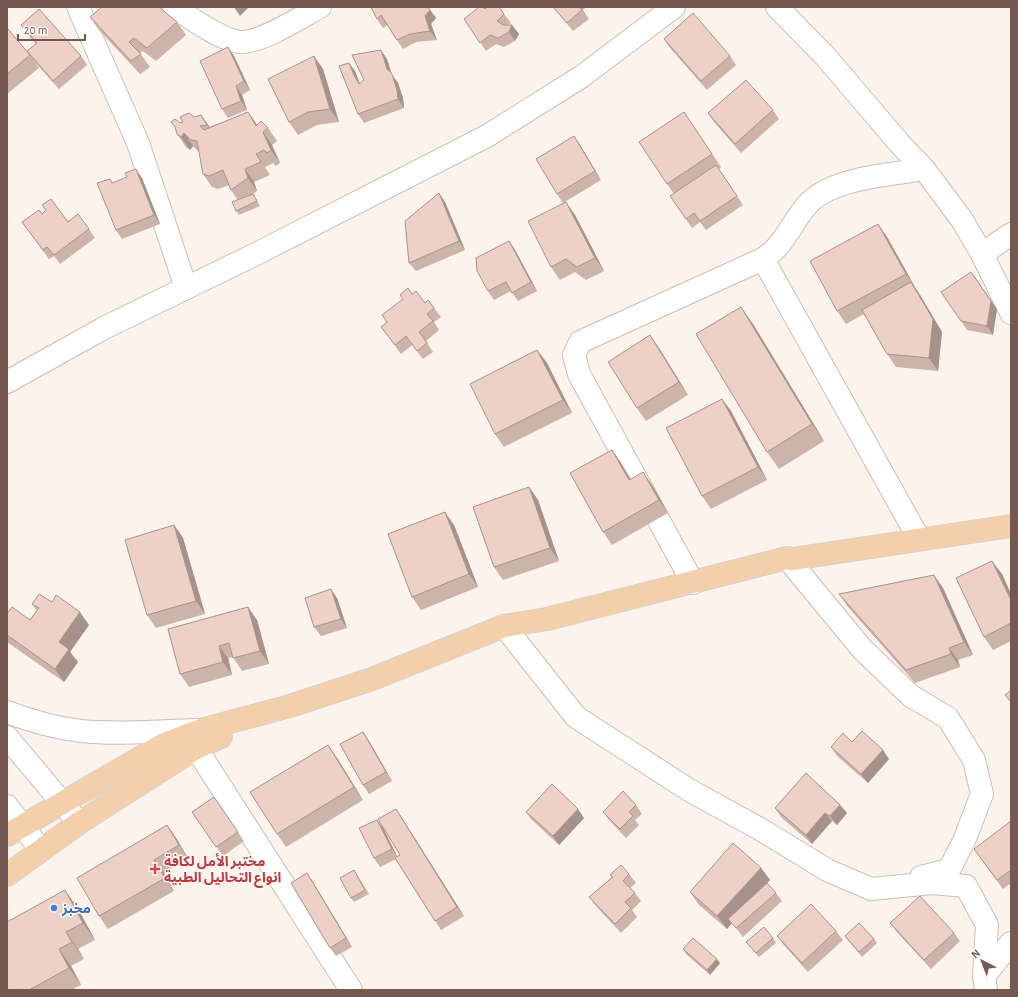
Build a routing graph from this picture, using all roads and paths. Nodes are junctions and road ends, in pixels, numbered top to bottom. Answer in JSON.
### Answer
{"nodes":[{"id":1,"x":78,"y":7,"type":"edge"},
{"id":2,"x":174,"y":7,"type":"edge"},
{"id":3,"x":320,"y":7,"type":"edge"},
{"id":4,"x":674,"y":7,"type":"edge"},
{"id":5,"x":777,"y":7,"type":"edge"},
{"id":6,"x":924,"y":169,"type":"junction"},
{"id":7,"x":1011,"y":234,"type":"edge"},
{"id":8,"x":982,"y":254,"type":"junction"},
{"id":9,"x":763,"y":259,"type":"junction"},
{"id":10,"x":186,"y":288,"type":"junction"},
{"id":11,"x":1011,"y":313,"type":"edge"},
{"id":12,"x":7,"y":382,"type":"edge"},
{"id":13,"x":1011,"y":526,"type":"edge"},
{"id":14,"x":919,"y":539,"type":"junction"},
{"id":15,"x":786,"y":558,"type":"junction"},
{"id":16,"x":693,"y":583,"type":"junction"},
{"id":17,"x":504,"y":626,"type":"junction"},
{"id":18,"x":7,"y":712,"type":"edge"},
{"id":19,"x":7,"y":737,"type":"edge"},
{"id":20,"x":200,"y":739,"type":"junction"},
{"id":21,"x":164,"y":744,"type":"joint"},
{"id":22,"x":63,"y":802,"type":"junction"},
{"id":23,"x":7,"y":806,"type":"edge"},
{"id":24,"x":80,"y":822,"type":"junction"},
{"id":25,"x":15,"y":831,"type":"edge"},
{"id":26,"x":42,"y":850,"type":"junction"},
{"id":27,"x":7,"y":874,"type":"edge"},
{"id":28,"x":871,"y":889,"type":"junction"},
{"id":29,"x":1011,"y":943,"type":"edge"},
{"id":30,"x":985,"y":983,"type":"edge"},
{"id":31,"x":351,"y":990,"type":"edge"}],
"edges":[{"from":1,"to":10,"type":"street"},
{"from":2,"to":3,"type":"street"},
{"from":4,"to":10,"type":"street"},
{"from":5,"to":6,"type":"street"},
{"from":6,"to":8,"type":"street"},
{"from":6,"to":9,"type":"street"},
{"from":7,"to":8,"type":"street"},
{"from":8,"to":11,"type":"street"},
{"from":9,"to":14,"type":"street"},
{"from":9,"to":16,"type":"street"},
{"from":10,"to":12,"type":"street"},
{"from":13,"to":14,"type":"main road"},
{"from":14,"to":15,"type":"main road"},
{"from":15,"to":16,"type":"main road"},
{"from":15,"to":28,"type":"street"},
{"from":16,"to":17,"type":"main road"},
{"from":17,"to":20,"type":"main road"},
{"from":17,"to":28,"type":"street"},
{"from":18,"to":20,"type":"street"},
{"from":19,"to":22,"type":"street"},
{"from":20,"to":21,"type":"street"},
{"from":20,"to":24,"type":"main road"},
{"from":20,"to":31,"type":"street"},
{"from":21,"to":22,"type":"main road"},
{"from":22,"to":24,"type":"street"},
{"from":22,"to":25,"type":"main road"},
{"from":23,"to":25,"type":"street"},
{"from":24,"to":26,"type":"main road"},
{"from":25,"to":26,"type":"street"},
{"from":26,"to":27,"type":"main road"},
{"from":28,"to":30,"type":"street"},
{"from":29,"to":30,"type":"street"}]}
